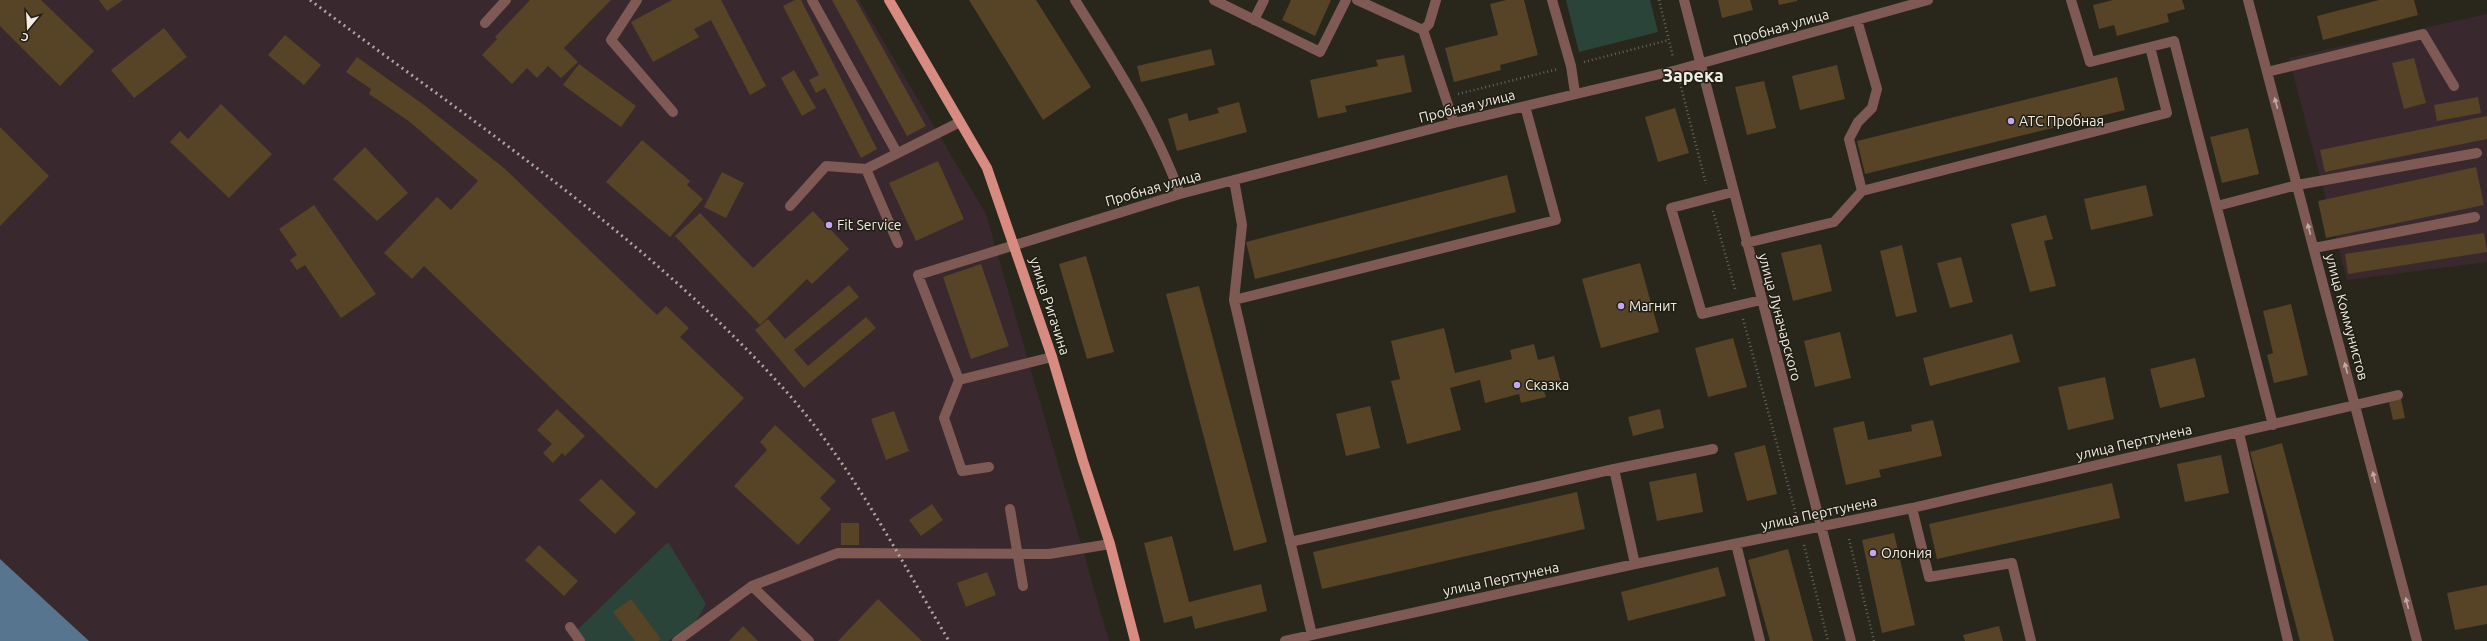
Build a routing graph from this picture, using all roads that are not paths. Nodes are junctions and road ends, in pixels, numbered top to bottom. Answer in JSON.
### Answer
{"nodes":[{"id":1,"x":506,"y":0,"type":"edge"},
{"id":2,"x":636,"y":0,"type":"edge"},
{"id":3,"x":812,"y":0,"type":"edge"},
{"id":4,"x":889,"y":0,"type":"edge"},
{"id":5,"x":1075,"y":0,"type":"edge"},
{"id":6,"x":1214,"y":0,"type":"edge"},
{"id":7,"x":1264,"y":0,"type":"edge"},
{"id":8,"x":1346,"y":0,"type":"edge"},
{"id":9,"x":1357,"y":0,"type":"edge"},
{"id":10,"x":1436,"y":0,"type":"edge"},
{"id":11,"x":1552,"y":0,"type":"edge"},
{"id":12,"x":1684,"y":0,"type":"edge"},
{"id":13,"x":1928,"y":0,"type":"edge"},
{"id":14,"x":2071,"y":0,"type":"edge"},
{"id":15,"x":2248,"y":0,"type":"edge"},
{"id":16,"x":1254,"y":20,"type":"junction"},
{"id":17,"x":1857,"y":20,"type":"junction"},
{"id":18,"x":485,"y":23,"type":"dead end"},
{"id":19,"x":1423,"y":30,"type":"junction"},
{"id":20,"x":2150,"y":47,"type":"junction"},
{"id":21,"x":1700,"y":64,"type":"junction"},
{"id":22,"x":2267,"y":72,"type":"junction"},
{"id":23,"x":2454,"y":86,"type":"dead end"},
{"id":24,"x":1575,"y":93,"type":"junction"},
{"id":25,"x":1524,"y":106,"type":"junction"},
{"id":26,"x":673,"y":112,"type":"dead end"},
{"id":27,"x":960,"y":122,"type":"junction"},
{"id":28,"x":1454,"y":123,"type":"junction"},
{"id":29,"x":897,"y":153,"type":"junction"},
{"id":30,"x":2477,"y":154,"type":"dead end"},
{"id":31,"x":866,"y":169,"type":"junction"},
{"id":32,"x":1234,"y":180,"type":"junction"},
{"id":33,"x":2297,"y":185,"type":"junction"},
{"id":34,"x":1862,"y":190,"type":"junction"},
{"id":35,"x":1733,"y":192,"type":"junction"},
{"id":36,"x":1180,"y":194,"type":"junction"},
{"id":37,"x":790,"y":206,"type":"dead end"},
{"id":38,"x":2217,"y":206,"type":"junction"},
{"id":39,"x":2475,"y":217,"type":"dead end"},
{"id":40,"x":898,"y":243,"type":"dead end"},
{"id":41,"x":1014,"y":243,"type":"junction"},
{"id":42,"x":1746,"y":243,"type":"junction"},
{"id":43,"x":2314,"y":248,"type":"junction"},
{"id":44,"x":1234,"y":300,"type":"junction"},
{"id":45,"x":1761,"y":300,"type":"junction"},
{"id":46,"x":1052,"y":357,"type":"junction"},
{"id":47,"x":959,"y":380,"type":"junction"},
{"id":48,"x":2398,"y":395,"type":"dead end"},
{"id":49,"x":2356,"y":406,"type":"junction"},
{"id":50,"x":2272,"y":425,"type":"junction"},
{"id":51,"x":2239,"y":432,"type":"junction"},
{"id":52,"x":1713,"y":449,"type":"dead end"},
{"id":53,"x":989,"y":467,"type":"dead end"},
{"id":54,"x":1614,"y":469,"type":"junction"},
{"id":55,"x":1912,"y":508,"type":"junction"},
{"id":56,"x":1010,"y":509,"type":"dead end"},
{"id":57,"x":1820,"y":527,"type":"junction"},
{"id":58,"x":1290,"y":542,"type":"junction"},
{"id":59,"x":1110,"y":544,"type":"junction"},
{"id":60,"x":1736,"y":544,"type":"junction"},
{"id":61,"x":1017,"y":554,"type":"junction"},
{"id":62,"x":1635,"y":564,"type":"junction"},
{"id":63,"x":752,"y":586,"type":"junction"},
{"id":64,"x":1023,"y":586,"type":"dead end"},
{"id":65,"x":570,"y":627,"type":"dead end"},
{"id":66,"x":1312,"y":635,"type":"junction"},
{"id":67,"x":580,"y":641,"type":"edge"},
{"id":68,"x":677,"y":641,"type":"edge"},
{"id":69,"x":809,"y":641,"type":"edge"},
{"id":70,"x":1135,"y":641,"type":"edge"},
{"id":71,"x":1285,"y":641,"type":"edge"},
{"id":72,"x":1760,"y":641,"type":"edge"},
{"id":73,"x":1850,"y":641,"type":"edge"},
{"id":74,"x":2031,"y":641,"type":"edge"},
{"id":75,"x":2288,"y":641,"type":"edge"},
{"id":76,"x":2417,"y":641,"type":"edge"}],
"edges":[{"from":1,"to":18,"type":"street"},
{"from":2,"to":26,"type":"street"},
{"from":3,"to":29,"type":"street"},
{"from":4,"to":27,"type":"main road","name":"улица Ригачина"},
{"from":5,"to":36,"type":"street"},
{"from":6,"to":16,"type":"street"},
{"from":7,"to":16,"type":"street"},
{"from":8,"to":16,"type":"street"},
{"from":9,"to":19,"type":"street"},
{"from":10,"to":19,"type":"street"},
{"from":11,"to":24,"type":"street"},
{"from":12,"to":21,"type":"street","name":"улица Луначарского"},
{"from":13,"to":17,"type":"street","name":"Пробная улица"},
{"from":14,"to":20,"type":"street"},
{"from":15,"to":22,"type":"street","name":"улица Коммунистов"},
{"from":17,"to":21,"type":"street","name":"Пробная улица"},
{"from":17,"to":34,"type":"street"},
{"from":19,"to":28,"type":"street"},
{"from":20,"to":34,"type":"street"},
{"from":20,"to":38,"type":"street"},
{"from":21,"to":24,"type":"street","name":"Пробная улица"},
{"from":21,"to":35,"type":"street","name":"улица Луначарского"},
{"from":22,"to":23,"type":"street"},
{"from":33,"to":22,"type":"street","name":"улица Коммунистов","one_way":true},
{"from":24,"to":25,"type":"street","name":"Пробная улица"},
{"from":25,"to":28,"type":"street","name":"Пробная улица"},
{"from":25,"to":44,"type":"street"},
{"from":27,"to":29,"type":"street"},
{"from":27,"to":41,"type":"main road","name":"улица Ригачина"},
{"from":28,"to":32,"type":"street","name":"Пробная улица"},
{"from":29,"to":31,"type":"street"},
{"from":30,"to":33,"type":"street"},
{"from":31,"to":37,"type":"street"},
{"from":31,"to":40,"type":"street"},
{"from":32,"to":36,"type":"street","name":"Пробная улица"},
{"from":32,"to":44,"type":"street"},
{"from":33,"to":38,"type":"street"},
{"from":43,"to":33,"type":"street","name":"улица Коммунистов","one_way":true},
{"from":34,"to":42,"type":"street"},
{"from":35,"to":42,"type":"street","name":"улица Луначарского"},
{"from":35,"to":45,"type":"street"},
{"from":36,"to":41,"type":"street","name":"Пробная улица"},
{"from":38,"to":50,"type":"street"},
{"from":39,"to":43,"type":"street"},
{"from":41,"to":46,"type":"main road","name":"улица Ригачина"},
{"from":41,"to":47,"type":"street","name":"Пробная улица"},
{"from":42,"to":45,"type":"street","name":"улица Луначарского"},
{"from":49,"to":43,"type":"street","name":"улица Коммунистов","one_way":true},
{"from":44,"to":58,"type":"street"},
{"from":45,"to":57,"type":"street","name":"улица Луначарского"},
{"from":46,"to":47,"type":"street"},
{"from":46,"to":59,"type":"main road","name":"улица Ригачина"},
{"from":47,"to":53,"type":"street"},
{"from":48,"to":49,"type":"street","name":"улица Перттунена"},
{"from":49,"to":50,"type":"street","name":"улица Перттунена"},
{"from":76,"to":49,"type":"street","name":"улица Коммунистов","one_way":true},
{"from":50,"to":51,"type":"street","name":"улица Перттунена"},
{"from":51,"to":55,"type":"street","name":"улица Перттунена"},
{"from":51,"to":75,"type":"street"},
{"from":52,"to":54,"type":"street"},
{"from":54,"to":58,"type":"street"},
{"from":54,"to":62,"type":"street"},
{"from":55,"to":57,"type":"street","name":"улица Перттунена"},
{"from":55,"to":74,"type":"street"},
{"from":56,"to":61,"type":"street"},
{"from":57,"to":60,"type":"street","name":"улица Перттунена"},
{"from":57,"to":73,"type":"street","name":"улица Луначарского"},
{"from":58,"to":66,"type":"street"},
{"from":59,"to":61,"type":"street"},
{"from":59,"to":70,"type":"main road","name":"улица Ригачина"},
{"from":60,"to":62,"type":"street","name":"улица Перттунена"},
{"from":60,"to":72,"type":"street"},
{"from":61,"to":63,"type":"street"},
{"from":61,"to":64,"type":"street"},
{"from":62,"to":66,"type":"street","name":"улица Перттунена"},
{"from":63,"to":68,"type":"street"},
{"from":63,"to":69,"type":"street"},
{"from":65,"to":67,"type":"street"},
{"from":66,"to":71,"type":"street","name":"улица Перттунена"}]}
